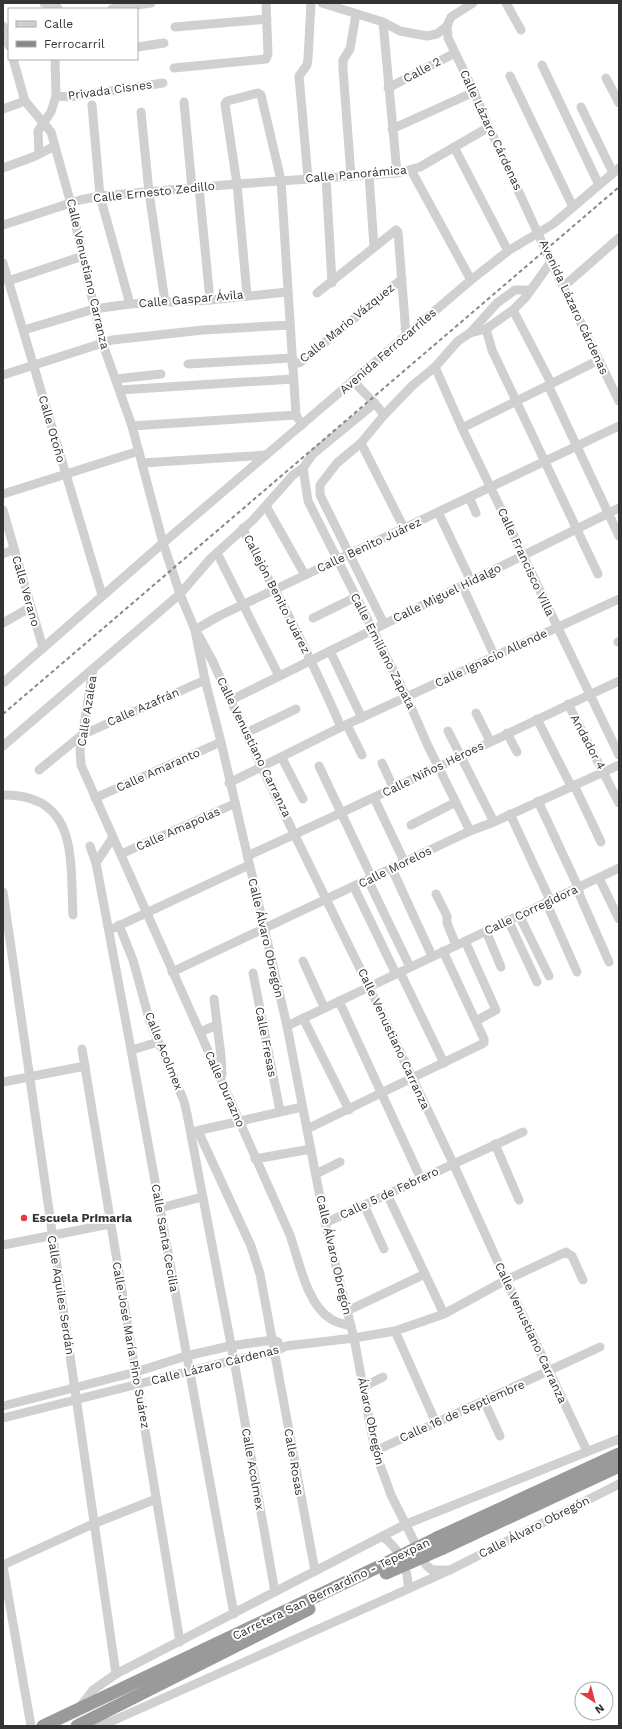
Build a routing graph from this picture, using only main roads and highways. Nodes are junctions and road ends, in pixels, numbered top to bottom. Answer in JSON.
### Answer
{"nodes":[{"id":1,"x":619,"y":1454,"type":"edge"},
{"id":2,"x":619,"y":1466,"type":"edge"},
{"id":3,"x":440,"y":1543,"type":"junction"},
{"id":4,"x":383,"y":1570,"type":"junction"},
{"id":5,"x":82,"y":1723,"type":"edge"},
{"id":6,"x":43,"y":1726,"type":"edge"}],
"edges":[{"from":1,"to":3,"type":"highway","name":"Carretera San Bernardino - Tepexpan"},
{"from":2,"to":3,"type":"highway","name":"Carretera San Bernardino - Tepexpan"},
{"from":3,"to":4,"type":"highway","name":"Carretera San Bernardino - Tepexpan","bridge":true},
{"from":4,"to":5,"type":"highway","name":"Carretera San Bernardino - Tepexpan"},
{"from":4,"to":6,"type":"highway","name":"Carretera San Bernardino - Tepexpan"}]}
